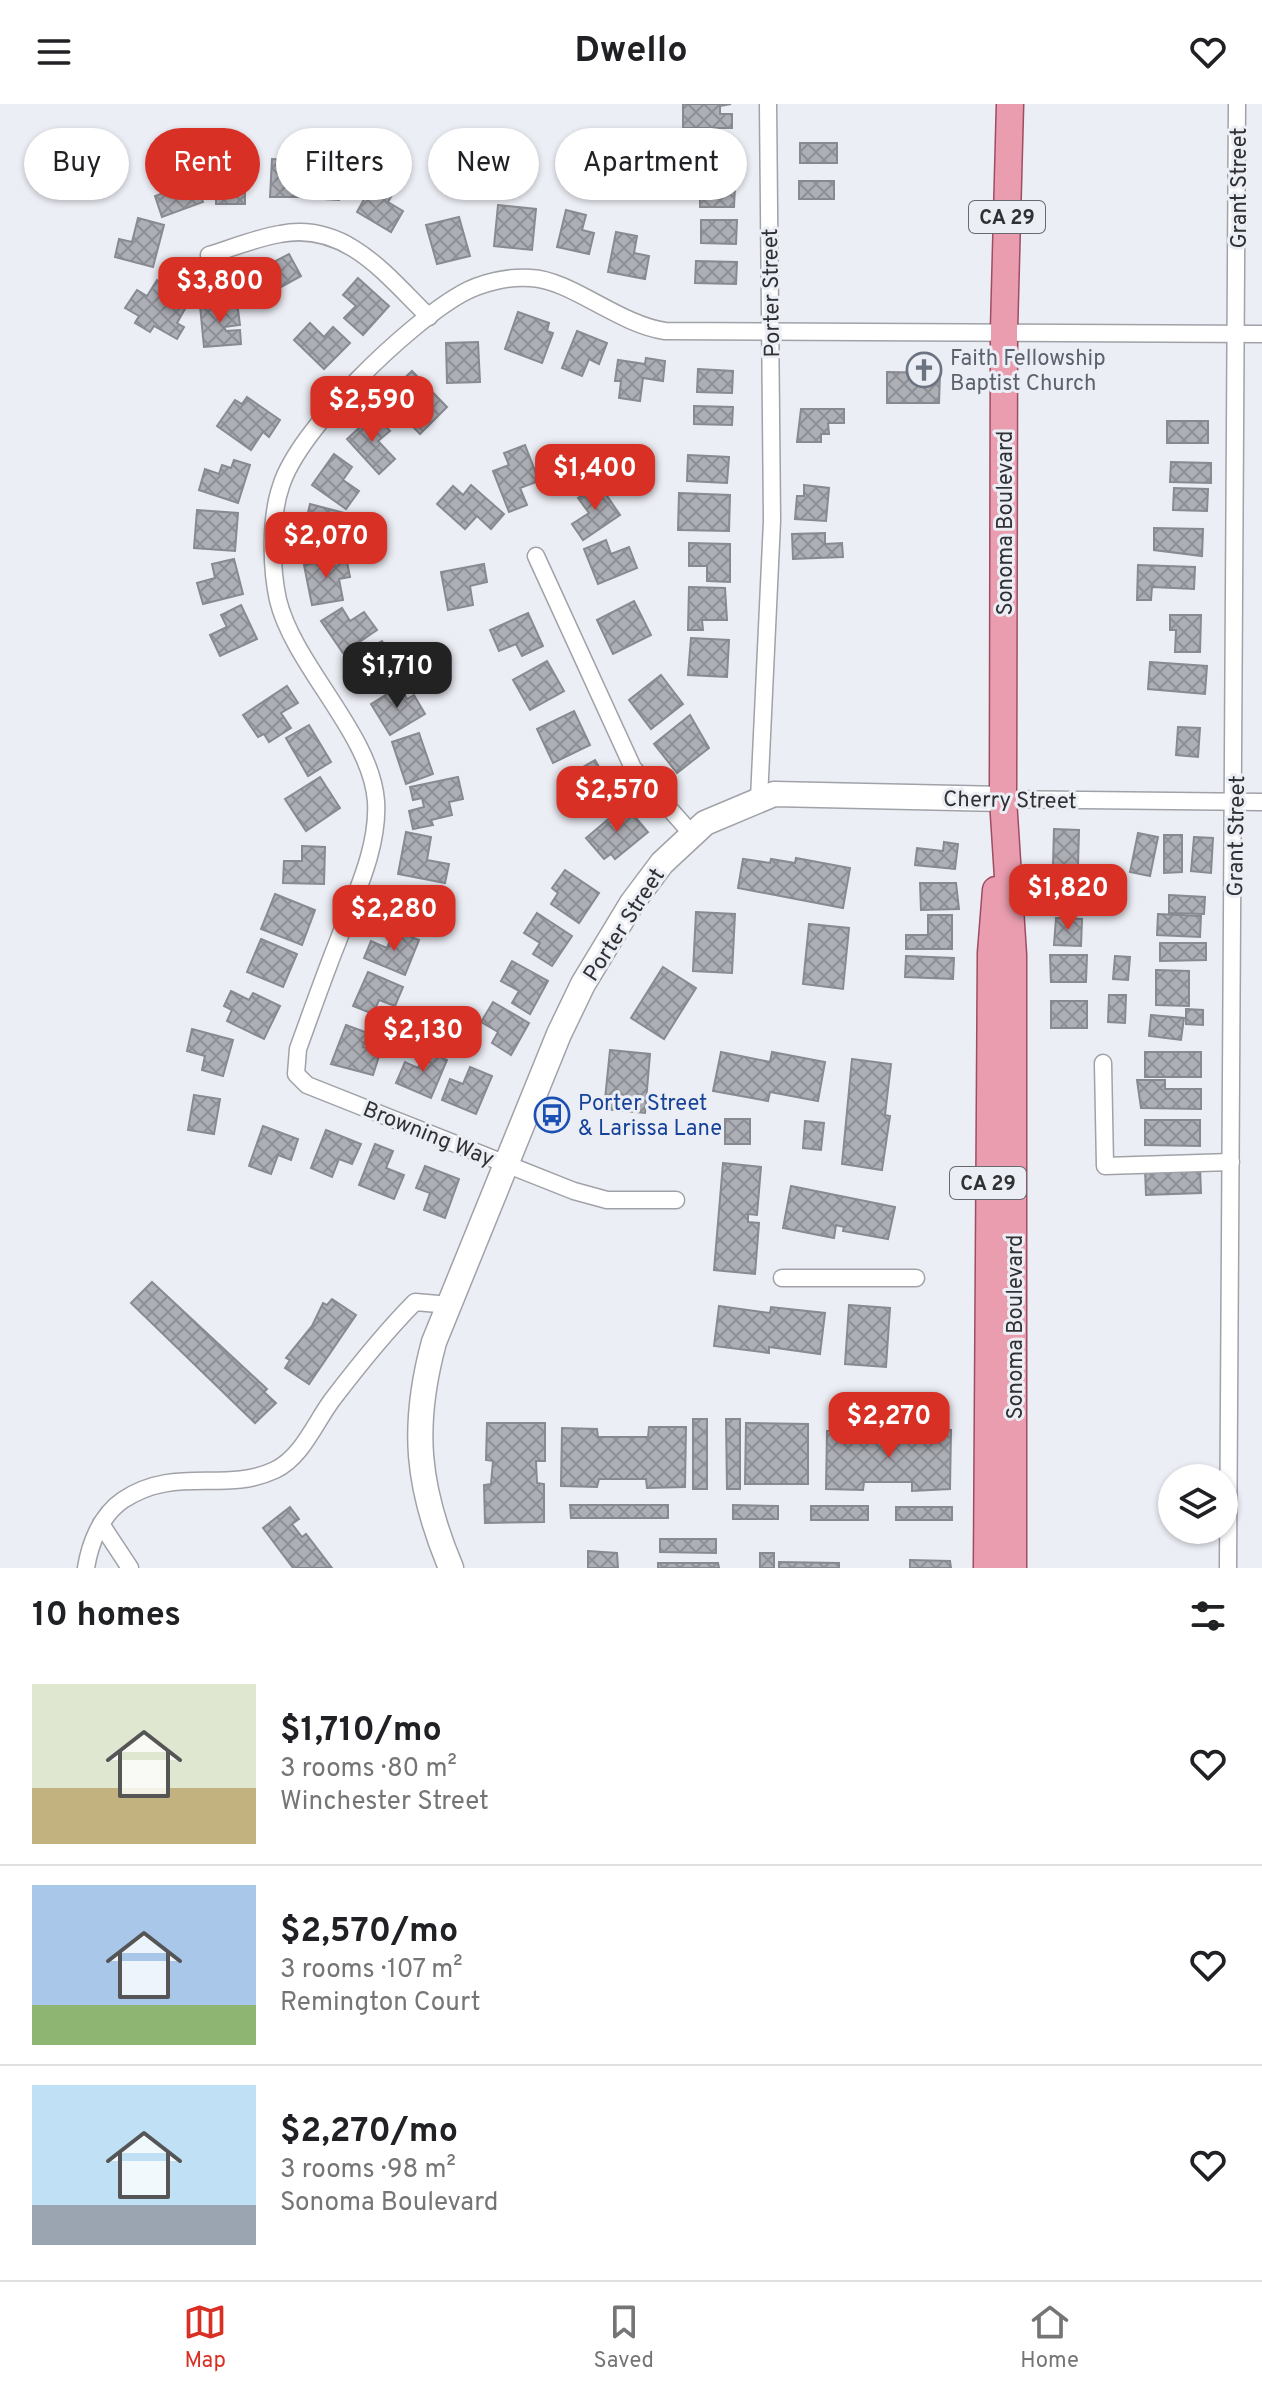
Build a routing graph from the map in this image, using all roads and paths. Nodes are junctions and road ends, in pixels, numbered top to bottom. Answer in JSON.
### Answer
{"nodes":[{"id":1,"x":768,"y":104,"type":"edge"},
{"id":2,"x":1010,"y":104,"type":"edge"},
{"id":3,"x":1237,"y":104,"type":"edge"},
{"id":4,"x":209,"y":255,"type":"dead end"},
{"id":5,"x":429,"y":317,"type":"junction"},
{"id":6,"x":771,"y":329,"type":"junction"},
{"id":7,"x":1004,"y":330,"type":"junction"},
{"id":8,"x":1238,"y":334,"type":"junction"},
{"id":9,"x":1262,"y":334,"type":"edge"},
{"id":10,"x":536,"y":556,"type":"dead end"},
{"id":11,"x":759,"y":799,"type":"junction"},
{"id":12,"x":1003,"y":799,"type":"junction"},
{"id":13,"x":1235,"y":802,"type":"junction"},
{"id":14,"x":1262,"y":802,"type":"edge"},
{"id":15,"x":692,"y":834,"type":"junction"},
{"id":16,"x":1103,"y":1063,"type":"dead end"},
{"id":17,"x":1231,"y":1162,"type":"junction"},
{"id":18,"x":506,"y":1164,"type":"junction"},
{"id":19,"x":676,"y":1200,"type":"dead end"},
{"id":20,"x":782,"y":1278,"type":"dead end"},
{"id":21,"x":916,"y":1278,"type":"dead end"},
{"id":22,"x":450,"y":1305,"type":"junction"},
{"id":23,"x":101,"y":1524,"type":"junction"},
{"id":24,"x":86,"y":1568,"type":"edge"},
{"id":25,"x":130,"y":1568,"type":"edge"},
{"id":26,"x":451,"y":1568,"type":"edge"},
{"id":27,"x":987,"y":1568,"type":"edge"},
{"id":28,"x":1013,"y":1568,"type":"edge"},
{"id":29,"x":1228,"y":1568,"type":"edge"}],
"edges":[{"from":1,"to":6,"type":"street","name":"Porter Street"},
{"from":2,"to":7,"type":"main road","name":"Sonoma Boulevard","number":"CA 29"},
{"from":3,"to":8,"type":"street","name":"Grant Street"},
{"from":4,"to":5,"type":"street"},
{"from":5,"to":6,"type":"street"},
{"from":5,"to":18,"type":"street","name":"Browning Way"},
{"from":6,"to":7,"type":"street"},
{"from":6,"to":11,"type":"street","name":"Porter Street"},
{"from":7,"to":8,"type":"street"},
{"from":7,"to":12,"type":"main road","name":"Sonoma Boulevard","number":"CA 29"},
{"from":8,"to":9,"type":"street"},
{"from":8,"to":13,"type":"street","name":"Grant Street"},
{"from":10,"to":15,"type":"street"},
{"from":11,"to":12,"type":"street","name":"Cherry Street"},
{"from":11,"to":15,"type":"street","name":"Porter Street"},
{"from":12,"to":13,"type":"street","name":"Cherry Street"},
{"from":12,"to":27,"type":"main road","name":"Sonoma Boulevard","number":"CA 29"},
{"from":12,"to":28,"type":"main road","name":"Sonoma Boulevard","number":"CA 29"},
{"from":13,"to":14,"type":"street","name":"Cherry Street"},
{"from":13,"to":17,"type":"street","name":"Grant Street"},
{"from":15,"to":18,"type":"street","name":"Porter Street"},
{"from":16,"to":17,"type":"street"},
{"from":17,"to":29,"type":"street","name":"Grant Street"},
{"from":18,"to":19,"type":"street","name":"Browning Way"},
{"from":18,"to":22,"type":"street","name":"Porter Street"},
{"from":20,"to":21,"type":"street"},
{"from":22,"to":23,"type":"street"},
{"from":22,"to":26,"type":"street","name":"Porter Street"},
{"from":23,"to":24,"type":"street"},
{"from":23,"to":25,"type":"street"}]}
